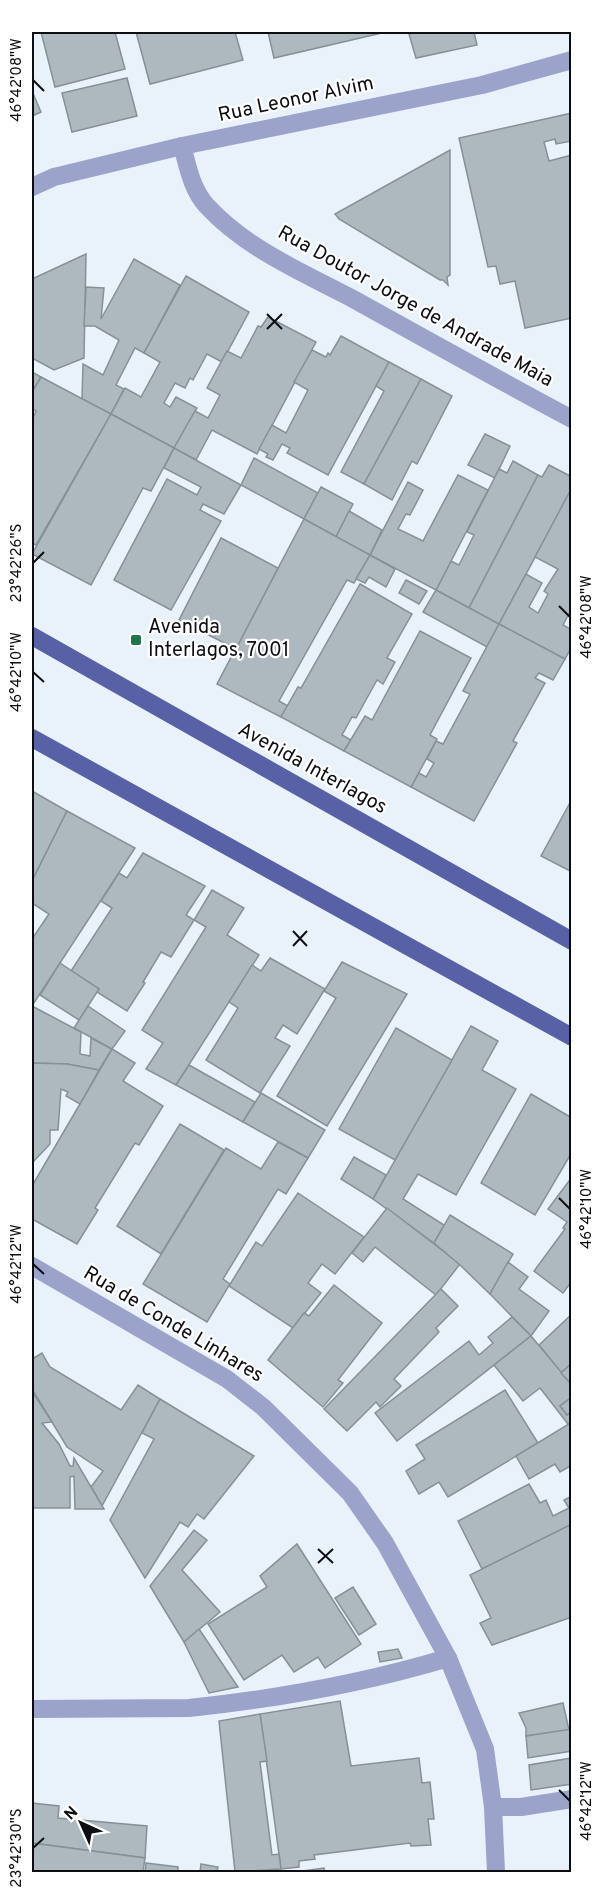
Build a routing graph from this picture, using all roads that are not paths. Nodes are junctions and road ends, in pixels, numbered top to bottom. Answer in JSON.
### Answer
{"nodes":[{"id":1,"x":572,"y":60,"type":"edge"},
{"id":2,"x":182,"y":146,"type":"junction"},
{"id":3,"x":32,"y":187,"type":"edge"},
{"id":4,"x":572,"y":419,"type":"edge"},
{"id":5,"x":32,"y":636,"type":"edge"},
{"id":6,"x":32,"y":738,"type":"edge"},
{"id":7,"x":572,"y":941,"type":"edge"},
{"id":8,"x":572,"y":1037,"type":"edge"},
{"id":9,"x":32,"y":1266,"type":"edge"},
{"id":10,"x":448,"y":1658,"type":"junction"},
{"id":11,"x":32,"y":1709,"type":"edge"},
{"id":12,"x":572,"y":1799,"type":"edge"},
{"id":13,"x":493,"y":1807,"type":"junction"},
{"id":14,"x":496,"y":1872,"type":"edge"}],
"edges":[{"from":1,"to":2,"type":"street","name":"Rua Leonor Alvim"},
{"from":2,"to":3,"type":"street","name":"Rua Leonor Alvim"},
{"from":2,"to":4,"type":"street","name":"Rua Doutor Jorge de Andrade Maia"},
{"from":5,"to":7,"type":"main road","name":"Avenida Interlagos"},
{"from":6,"to":8,"type":"main road"},
{"from":9,"to":10,"type":"street","name":"Rua de Conde Linhares"},
{"from":10,"to":11,"type":"street"},
{"from":10,"to":13,"type":"street","name":"Rua de Conde Linhares"},
{"from":12,"to":13,"type":"street"},
{"from":13,"to":14,"type":"street","name":"Rua de Conde Linhares"}]}
